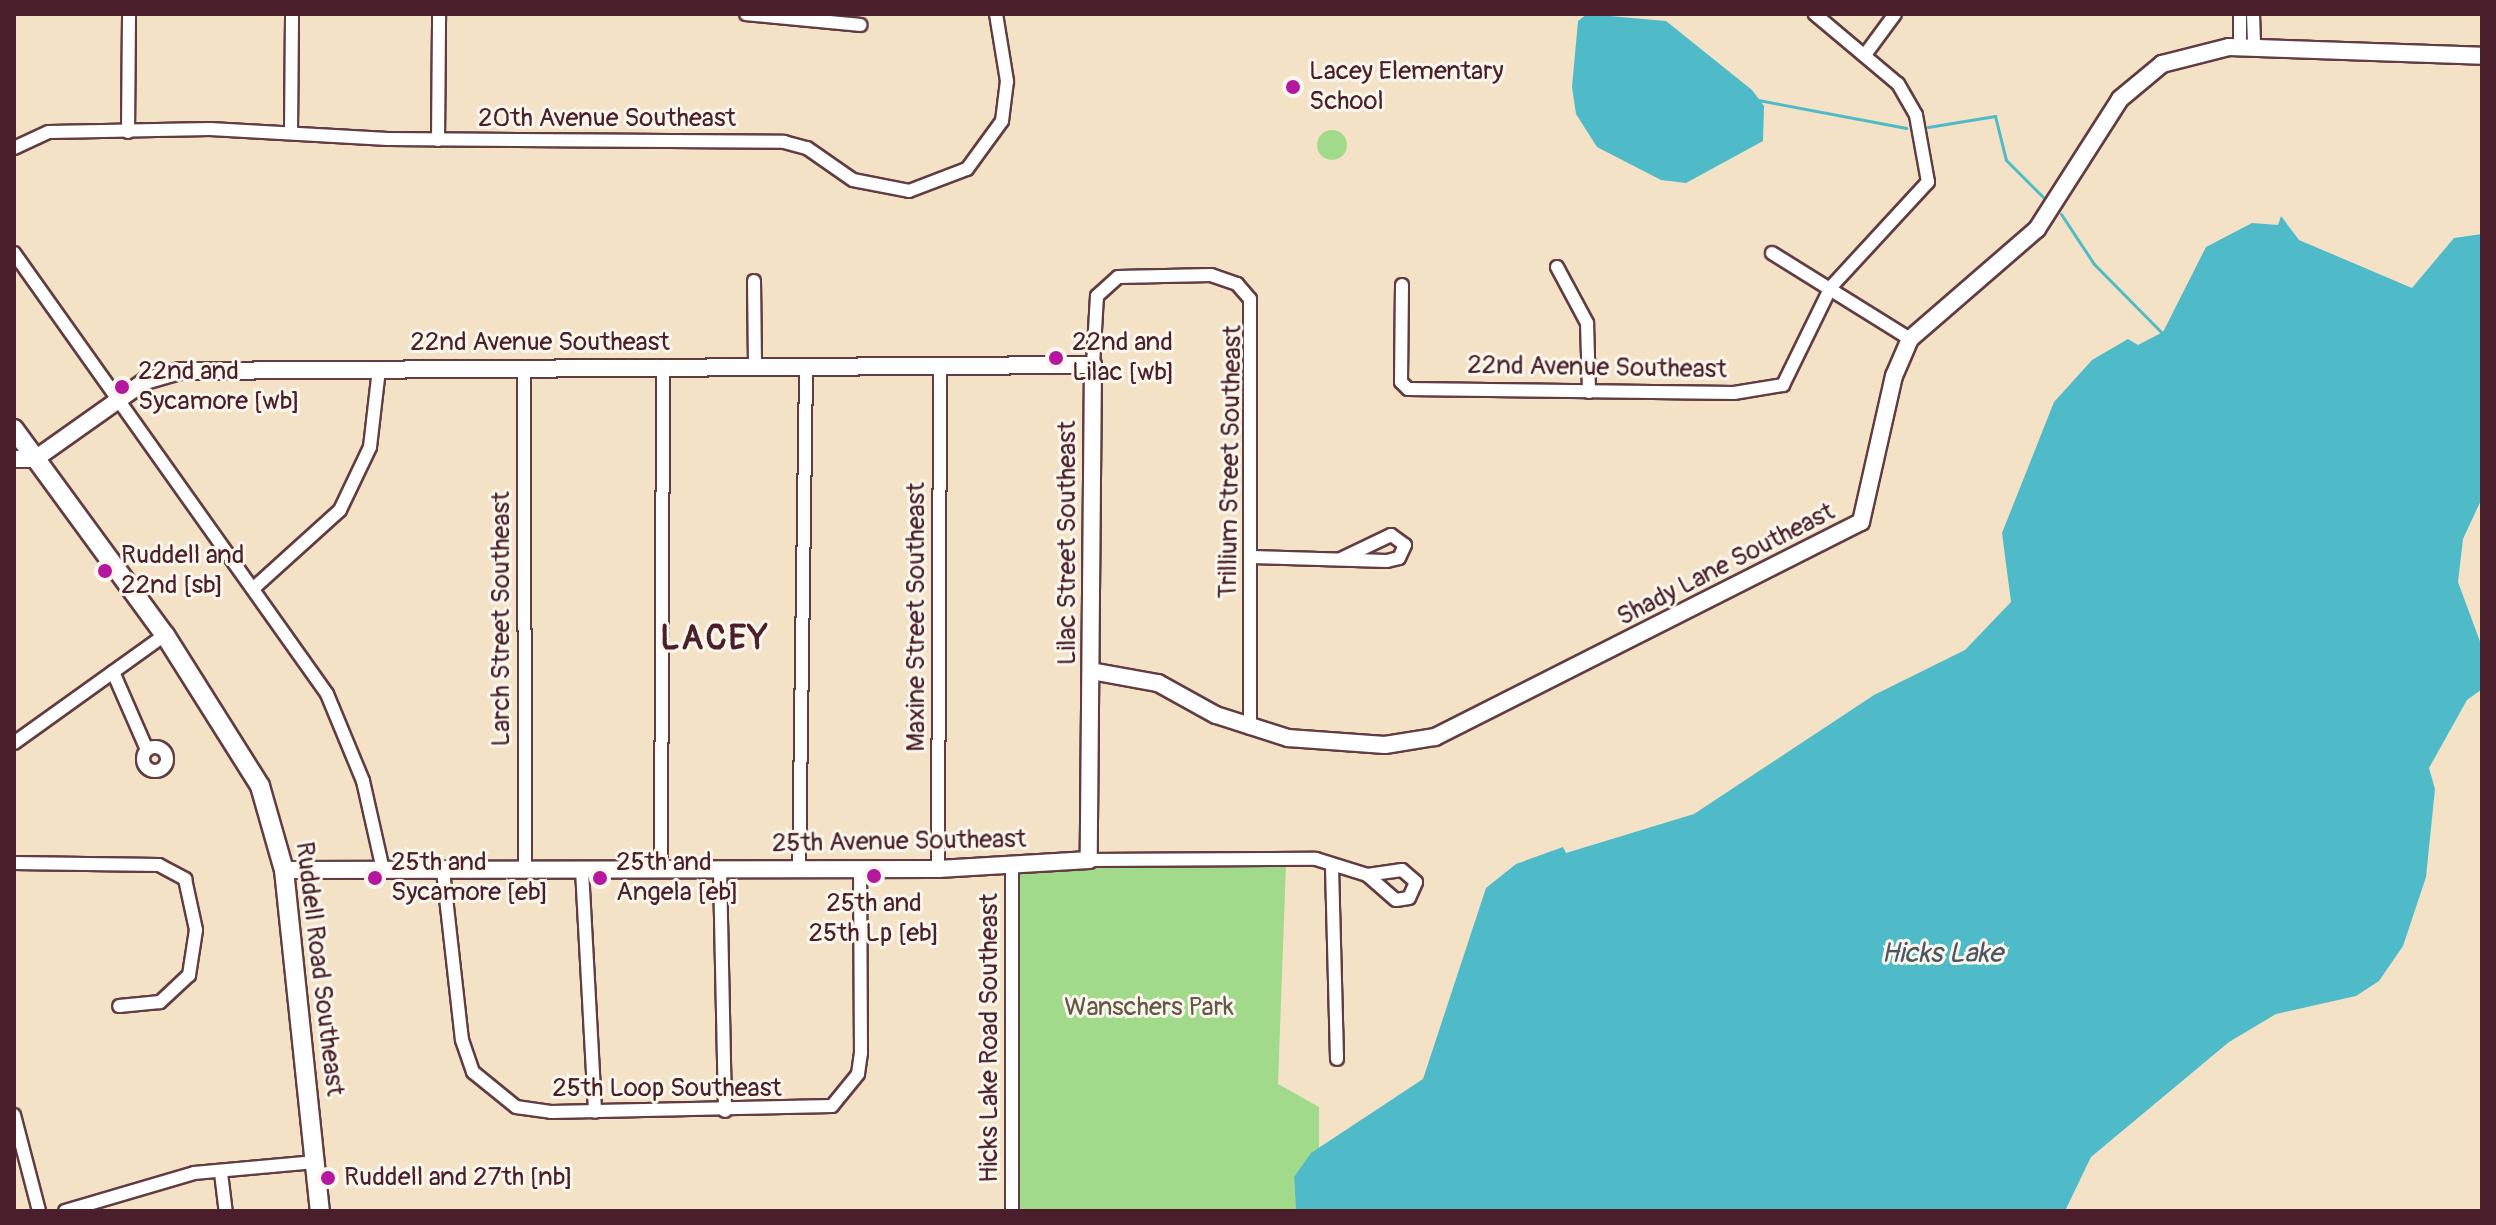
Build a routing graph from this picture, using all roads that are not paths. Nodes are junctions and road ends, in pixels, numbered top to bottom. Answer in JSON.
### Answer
{"nodes":[{"id":1,"x":129,"y":14,"type":"edge"},
{"id":2,"x":292,"y":14,"type":"edge"},
{"id":3,"x":439,"y":14,"type":"edge"},
{"id":4,"x":746,"y":14,"type":"edge"},
{"id":5,"x":996,"y":14,"type":"edge"},
{"id":6,"x":1815,"y":14,"type":"edge"},
{"id":7,"x":1895,"y":14,"type":"edge"},
{"id":8,"x":2240,"y":14,"type":"edge"},
{"id":9,"x":2253,"y":14,"type":"edge"},
{"id":10,"x":860,"y":25,"type":"dead end"},
{"id":11,"x":2247,"y":47,"type":"junction"},
{"id":12,"x":1867,"y":52,"type":"junction"},
{"id":13,"x":2482,"y":56,"type":"edge"},
{"id":14,"x":128,"y":132,"type":"junction"},
{"id":15,"x":291,"y":133,"type":"junction"},
{"id":16,"x":438,"y":140,"type":"junction"},
{"id":17,"x":14,"y":148,"type":"edge"},
{"id":18,"x":14,"y":253,"type":"edge"},
{"id":19,"x":1772,"y":253,"type":"dead end"},
{"id":20,"x":1557,"y":267,"type":"dead end"},
{"id":21,"x":1158,"y":274,"type":"joint"},
{"id":22,"x":754,"y":281,"type":"dead end"},
{"id":23,"x":1402,"y":285,"type":"dead end"},
{"id":24,"x":1831,"y":287,"type":"junction"},
{"id":25,"x":1910,"y":339,"type":"junction"},
{"id":26,"x":1093,"y":365,"type":"junction"},
{"id":27,"x":663,"y":366,"type":"junction"},
{"id":28,"x":940,"y":366,"type":"junction"},
{"id":29,"x":524,"y":367,"type":"junction"},
{"id":30,"x":755,"y":367,"type":"junction"},
{"id":31,"x":806,"y":367,"type":"junction"},
{"id":32,"x":379,"y":369,"type":"junction"},
{"id":33,"x":1589,"y":392,"type":"junction"},
{"id":34,"x":119,"y":399,"type":"junction"},
{"id":35,"x":14,"y":429,"type":"edge"},
{"id":36,"x":14,"y":459,"type":"edge"},
{"id":37,"x":35,"y":459,"type":"junction"},
{"id":38,"x":1252,"y":557,"type":"junction"},
{"id":39,"x":1341,"y":559,"type":"dead end"},
{"id":40,"x":256,"y":586,"type":"junction"},
{"id":41,"x":165,"y":635,"type":"junction"},
{"id":42,"x":1091,"y":671,"type":"junction"},
{"id":43,"x":113,"y":672,"type":"junction"},
{"id":44,"x":1250,"y":728,"type":"junction"},
{"id":45,"x":14,"y":743,"type":"edge"},
{"id":46,"x":147,"y":750,"type":"dead end"},
{"id":47,"x":1089,"y":860,"type":"junction"},
{"id":48,"x":14,"y":863,"type":"edge"},
{"id":49,"x":1012,"y":866,"type":"junction"},
{"id":50,"x":1332,"y":867,"type":"junction"},
{"id":51,"x":860,"y":869,"type":"junction"},
{"id":52,"x":938,"y":869,"type":"junction"},
{"id":53,"x":284,"y":870,"type":"junction"},
{"id":54,"x":383,"y":870,"type":"junction"},
{"id":55,"x":525,"y":870,"type":"junction"},
{"id":56,"x":582,"y":870,"type":"junction"},
{"id":57,"x":720,"y":870,"type":"junction"},
{"id":58,"x":799,"y":870,"type":"junction"},
{"id":59,"x":443,"y":871,"type":"junction"},
{"id":60,"x":661,"y":871,"type":"junction"},
{"id":61,"x":1367,"y":875,"type":"dead end"},
{"id":62,"x":119,"y":1006,"type":"dead end"},
{"id":63,"x":1337,"y":1059,"type":"dead end"},
{"id":64,"x":725,"y":1111,"type":"junction"},
{"id":65,"x":595,"y":1112,"type":"junction"},
{"id":66,"x":14,"y":1115,"type":"edge"},
{"id":67,"x":18,"y":1152,"type":"edge"},
{"id":68,"x":316,"y":1162,"type":"junction"},
{"id":69,"x":221,"y":1173,"type":"junction"},
{"id":70,"x":39,"y":1211,"type":"edge"},
{"id":71,"x":65,"y":1211,"type":"edge"},
{"id":72,"x":226,"y":1211,"type":"edge"},
{"id":73,"x":320,"y":1211,"type":"edge"},
{"id":74,"x":1012,"y":1211,"type":"edge"}],
"edges":[{"from":1,"to":14,"type":"street"},
{"from":2,"to":15,"type":"street"},
{"from":3,"to":16,"type":"street"},
{"from":4,"to":10,"type":"street"},
{"from":5,"to":16,"type":"street","name":"20th Avenue Southeast"},
{"from":6,"to":12,"type":"street"},
{"from":7,"to":12,"type":"street"},
{"from":8,"to":11,"type":"street"},
{"from":9,"to":11,"type":"street"},
{"from":11,"to":13,"type":"street","name":"Shady Lane Southeast"},
{"from":11,"to":25,"type":"street","name":"Shady Lane Southeast"},
{"from":12,"to":24,"type":"street"},
{"from":14,"to":15,"type":"street","name":"20th Avenue Southeast"},
{"from":14,"to":17,"type":"street","name":"20th Avenue Southeast"},
{"from":15,"to":16,"type":"street","name":"20th Avenue Southeast"},
{"from":18,"to":34,"type":"street"},
{"from":19,"to":24,"type":"street"},
{"from":20,"to":33,"type":"street"},
{"from":21,"to":26,"type":"street","name":"Lilac Street Southeast"},
{"from":21,"to":38,"type":"street","name":"Trillium Street Southeast"},
{"from":22,"to":30,"type":"street"},
{"from":23,"to":33,"type":"street","name":"22nd Avenue Southeast"},
{"from":24,"to":25,"type":"street"},
{"from":24,"to":33,"type":"street","name":"22nd Avenue Southeast"},
{"from":25,"to":44,"type":"street","name":"Shady Lane Southeast"},
{"from":26,"to":28,"type":"street","name":"22nd Avenue Southeast"},
{"from":26,"to":42,"type":"street","name":"Lilac Street Southeast"},
{"from":27,"to":29,"type":"street","name":"22nd Avenue Southeast"},
{"from":27,"to":30,"type":"street","name":"22nd Avenue Southeast"},
{"from":27,"to":60,"type":"street"},
{"from":28,"to":31,"type":"street","name":"22nd Avenue Southeast"},
{"from":28,"to":52,"type":"street","name":"Maxine Street Southeast"},
{"from":29,"to":32,"type":"street","name":"22nd Avenue Southeast"},
{"from":29,"to":55,"type":"street","name":"Larch Street Southeast"},
{"from":30,"to":31,"type":"street","name":"22nd Avenue Southeast"},
{"from":31,"to":58,"type":"street"},
{"from":32,"to":34,"type":"street","name":"22nd Avenue Southeast"},
{"from":32,"to":40,"type":"street"},
{"from":34,"to":37,"type":"street","name":"22nd Avenue Southeast"},
{"from":34,"to":40,"type":"street"},
{"from":35,"to":37,"type":"main road","name":"Ruddell Road Southeast"},
{"from":36,"to":37,"type":"street"},
{"from":37,"to":41,"type":"main road","name":"Ruddell Road Southeast"},
{"from":38,"to":39,"type":"street"},
{"from":38,"to":44,"type":"street","name":"Trillium Street Southeast"},
{"from":40,"to":54,"type":"street"},
{"from":41,"to":43,"type":"street"},
{"from":41,"to":53,"type":"main road","name":"Ruddell Road Southeast"},
{"from":42,"to":44,"type":"street","name":"Shady Lane Southeast"},
{"from":42,"to":47,"type":"street","name":"Lilac Street Southeast"},
{"from":43,"to":45,"type":"street"},
{"from":43,"to":46,"type":"street"},
{"from":47,"to":49,"type":"street","name":"25th Avenue Southeast"},
{"from":47,"to":50,"type":"street","name":"25th Avenue Southeast"},
{"from":48,"to":62,"type":"street"},
{"from":49,"to":52,"type":"street","name":"25th Avenue Southeast"},
{"from":49,"to":74,"type":"street","name":"Hicks Lake Road Southeast"},
{"from":50,"to":61,"type":"street","name":"25th Avenue Southeast"},
{"from":50,"to":63,"type":"street"},
{"from":51,"to":52,"type":"street","name":"25th Avenue Southeast"},
{"from":51,"to":58,"type":"street","name":"25th Avenue Southeast"},
{"from":51,"to":64,"type":"street","name":"25th Loop Southeast"},
{"from":53,"to":54,"type":"street","name":"25th Avenue Southeast"},
{"from":53,"to":68,"type":"main road","name":"Ruddell Road Southeast"},
{"from":54,"to":59,"type":"street","name":"25th Avenue Southeast"},
{"from":55,"to":56,"type":"street","name":"25th Avenue Southeast"},
{"from":55,"to":59,"type":"street","name":"25th Avenue Southeast"},
{"from":56,"to":60,"type":"street","name":"25th Avenue Southeast"},
{"from":56,"to":65,"type":"street"},
{"from":57,"to":58,"type":"street","name":"25th Avenue Southeast"},
{"from":57,"to":60,"type":"street","name":"25th Avenue Southeast"},
{"from":57,"to":64,"type":"street"},
{"from":59,"to":65,"type":"street","name":"25th Loop Southeast"},
{"from":64,"to":65,"type":"street","name":"25th Loop Southeast"},
{"from":66,"to":67,"type":"street"},
{"from":67,"to":70,"type":"street"},
{"from":68,"to":69,"type":"street"},
{"from":68,"to":73,"type":"main road","name":"Ruddell Road Southeast"},
{"from":69,"to":71,"type":"street"},
{"from":69,"to":72,"type":"street"}]}
